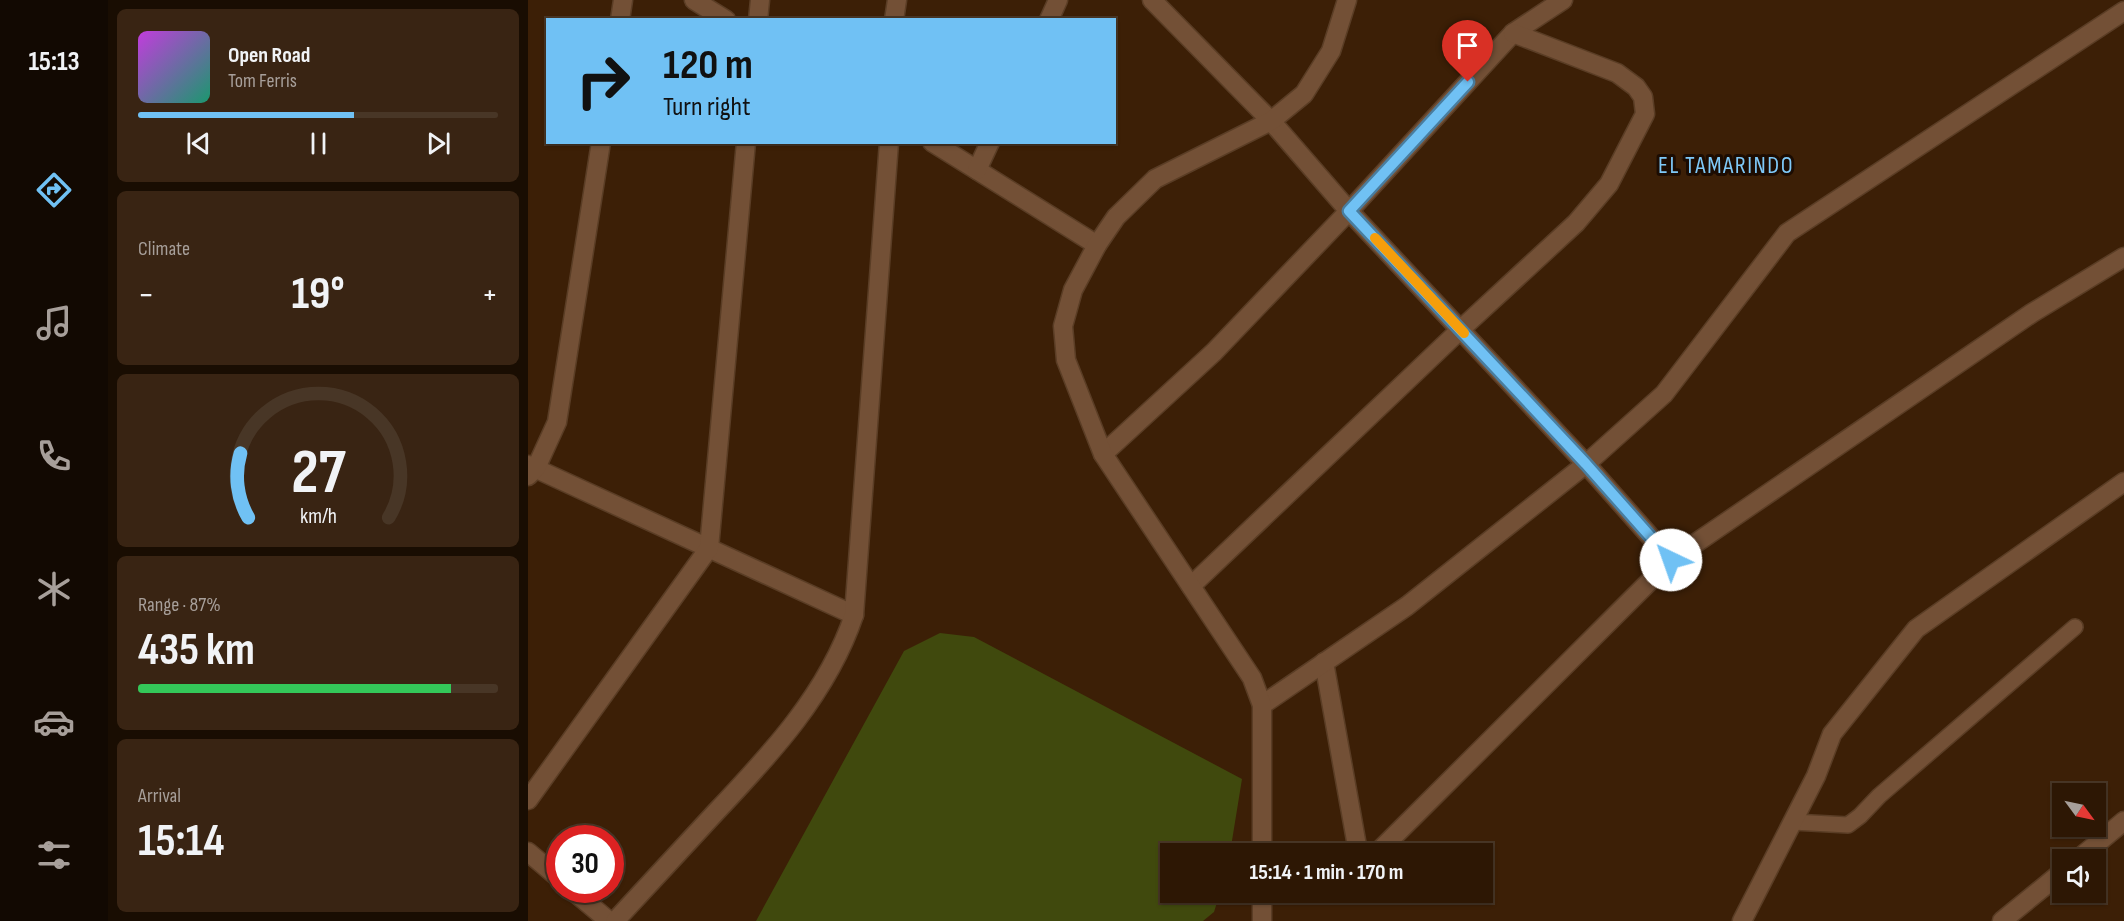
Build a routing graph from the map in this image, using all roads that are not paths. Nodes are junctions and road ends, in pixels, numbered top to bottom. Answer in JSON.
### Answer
{"nodes":[{"id":1,"x":623,"y":0,"type":"edge"},
{"id":2,"x":693,"y":0,"type":"edge"},
{"id":3,"x":760,"y":0,"type":"edge"},
{"id":4,"x":897,"y":0,"type":"edge"},
{"id":5,"x":1058,"y":0,"type":"edge"},
{"id":6,"x":1152,"y":0,"type":"edge"},
{"id":7,"x":1347,"y":0,"type":"edge"},
{"id":8,"x":1563,"y":0,"type":"edge"},
{"id":9,"x":2124,"y":12,"type":"edge"},
{"id":10,"x":620,"y":18,"type":"edge"},
{"id":11,"x":723,"y":18,"type":"edge"},
{"id":12,"x":758,"y":18,"type":"edge"},
{"id":13,"x":894,"y":18,"type":"edge"},
{"id":14,"x":1050,"y":18,"type":"edge"},
{"id":15,"x":1513,"y":33,"type":"junction"},
{"id":16,"x":1271,"y":121,"type":"junction"},
{"id":17,"x":601,"y":144,"type":"edge"},
{"id":18,"x":746,"y":144,"type":"edge"},
{"id":19,"x":889,"y":144,"type":"edge"},
{"id":20,"x":935,"y":144,"type":"edge"},
{"id":21,"x":989,"y":144,"type":"edge"},
{"id":22,"x":977,"y":170,"type":"junction"},
{"id":23,"x":1349,"y":211,"type":"junction"},
{"id":24,"x":1097,"y":244,"type":"junction"},
{"id":25,"x":2124,"y":257,"type":"edge"},
{"id":26,"x":1460,"y":330,"type":"junction"},
{"id":27,"x":1103,"y":454,"type":"junction"},
{"id":28,"x":1586,"y":464,"type":"junction"},
{"id":29,"x":531,"y":470,"type":"edge"},
{"id":30,"x":2124,"y":482,"type":"edge"},
{"id":31,"x":709,"y":548,"type":"junction"},
{"id":32,"x":1671,"y":560,"type":"junction"},
{"id":33,"x":1191,"y":586,"type":"junction"},
{"id":34,"x":854,"y":615,"type":"junction"},
{"id":35,"x":2075,"y":627,"type":"dead end"},
{"id":36,"x":1324,"y":662,"type":"junction"},
{"id":37,"x":1262,"y":705,"type":"junction"},
{"id":38,"x":528,"y":800,"type":"edge"},
{"id":39,"x":2124,"y":821,"type":"edge"},
{"id":40,"x":1793,"y":822,"type":"junction"},
{"id":41,"x":1262,"y":843,"type":"edge"},
{"id":42,"x":1356,"y":843,"type":"edge"},
{"id":43,"x":1387,"y":843,"type":"edge"},
{"id":44,"x":2090,"y":849,"type":"edge"},
{"id":45,"x":528,"y":852,"type":"edge"},
{"id":46,"x":546,"y":867,"type":"edge"},
{"id":47,"x":2052,"y":880,"type":"edge"},
{"id":48,"x":588,"y":903,"type":"edge"},
{"id":49,"x":1262,"y":903,"type":"edge"},
{"id":50,"x":609,"y":921,"type":"edge"},
{"id":51,"x":615,"y":921,"type":"edge"},
{"id":52,"x":1262,"y":921,"type":"edge"},
{"id":53,"x":1742,"y":921,"type":"edge"},
{"id":54,"x":2002,"y":921,"type":"edge"}],
"edges":[{"from":1,"to":10,"type":"street"},
{"from":2,"to":11,"type":"street"},
{"from":3,"to":12,"type":"street"},
{"from":4,"to":13,"type":"street"},
{"from":5,"to":14,"type":"street"},
{"from":6,"to":16,"type":"street"},
{"from":7,"to":16,"type":"street"},
{"from":8,"to":15,"type":"street"},
{"from":9,"to":28,"type":"street"},
{"from":15,"to":23,"type":"street"},
{"from":15,"to":26,"type":"street"},
{"from":16,"to":23,"type":"street"},
{"from":16,"to":24,"type":"street"},
{"from":17,"to":29,"type":"street"},
{"from":18,"to":31,"type":"street"},
{"from":19,"to":34,"type":"street"},
{"from":20,"to":22,"type":"street"},
{"from":21,"to":22,"type":"street"},
{"from":22,"to":24,"type":"street"},
{"from":23,"to":26,"type":"street"},
{"from":23,"to":27,"type":"street"},
{"from":24,"to":27,"type":"street"},
{"from":25,"to":32,"type":"street"},
{"from":26,"to":28,"type":"street"},
{"from":26,"to":33,"type":"street"},
{"from":27,"to":33,"type":"street"},
{"from":28,"to":32,"type":"street"},
{"from":28,"to":36,"type":"street"},
{"from":29,"to":31,"type":"street"},
{"from":30,"to":40,"type":"street"},
{"from":31,"to":34,"type":"street"},
{"from":31,"to":38,"type":"street"},
{"from":32,"to":43,"type":"street"},
{"from":33,"to":37,"type":"street"},
{"from":34,"to":51,"type":"street"},
{"from":35,"to":40,"type":"lane"},
{"from":36,"to":37,"type":"street"},
{"from":36,"to":42,"type":"street"},
{"from":37,"to":41,"type":"street"},
{"from":39,"to":44,"type":"street"},
{"from":40,"to":53,"type":"street"},
{"from":45,"to":46,"type":"street"},
{"from":47,"to":54,"type":"street"},
{"from":48,"to":50,"type":"street"},
{"from":49,"to":52,"type":"street"}]}
